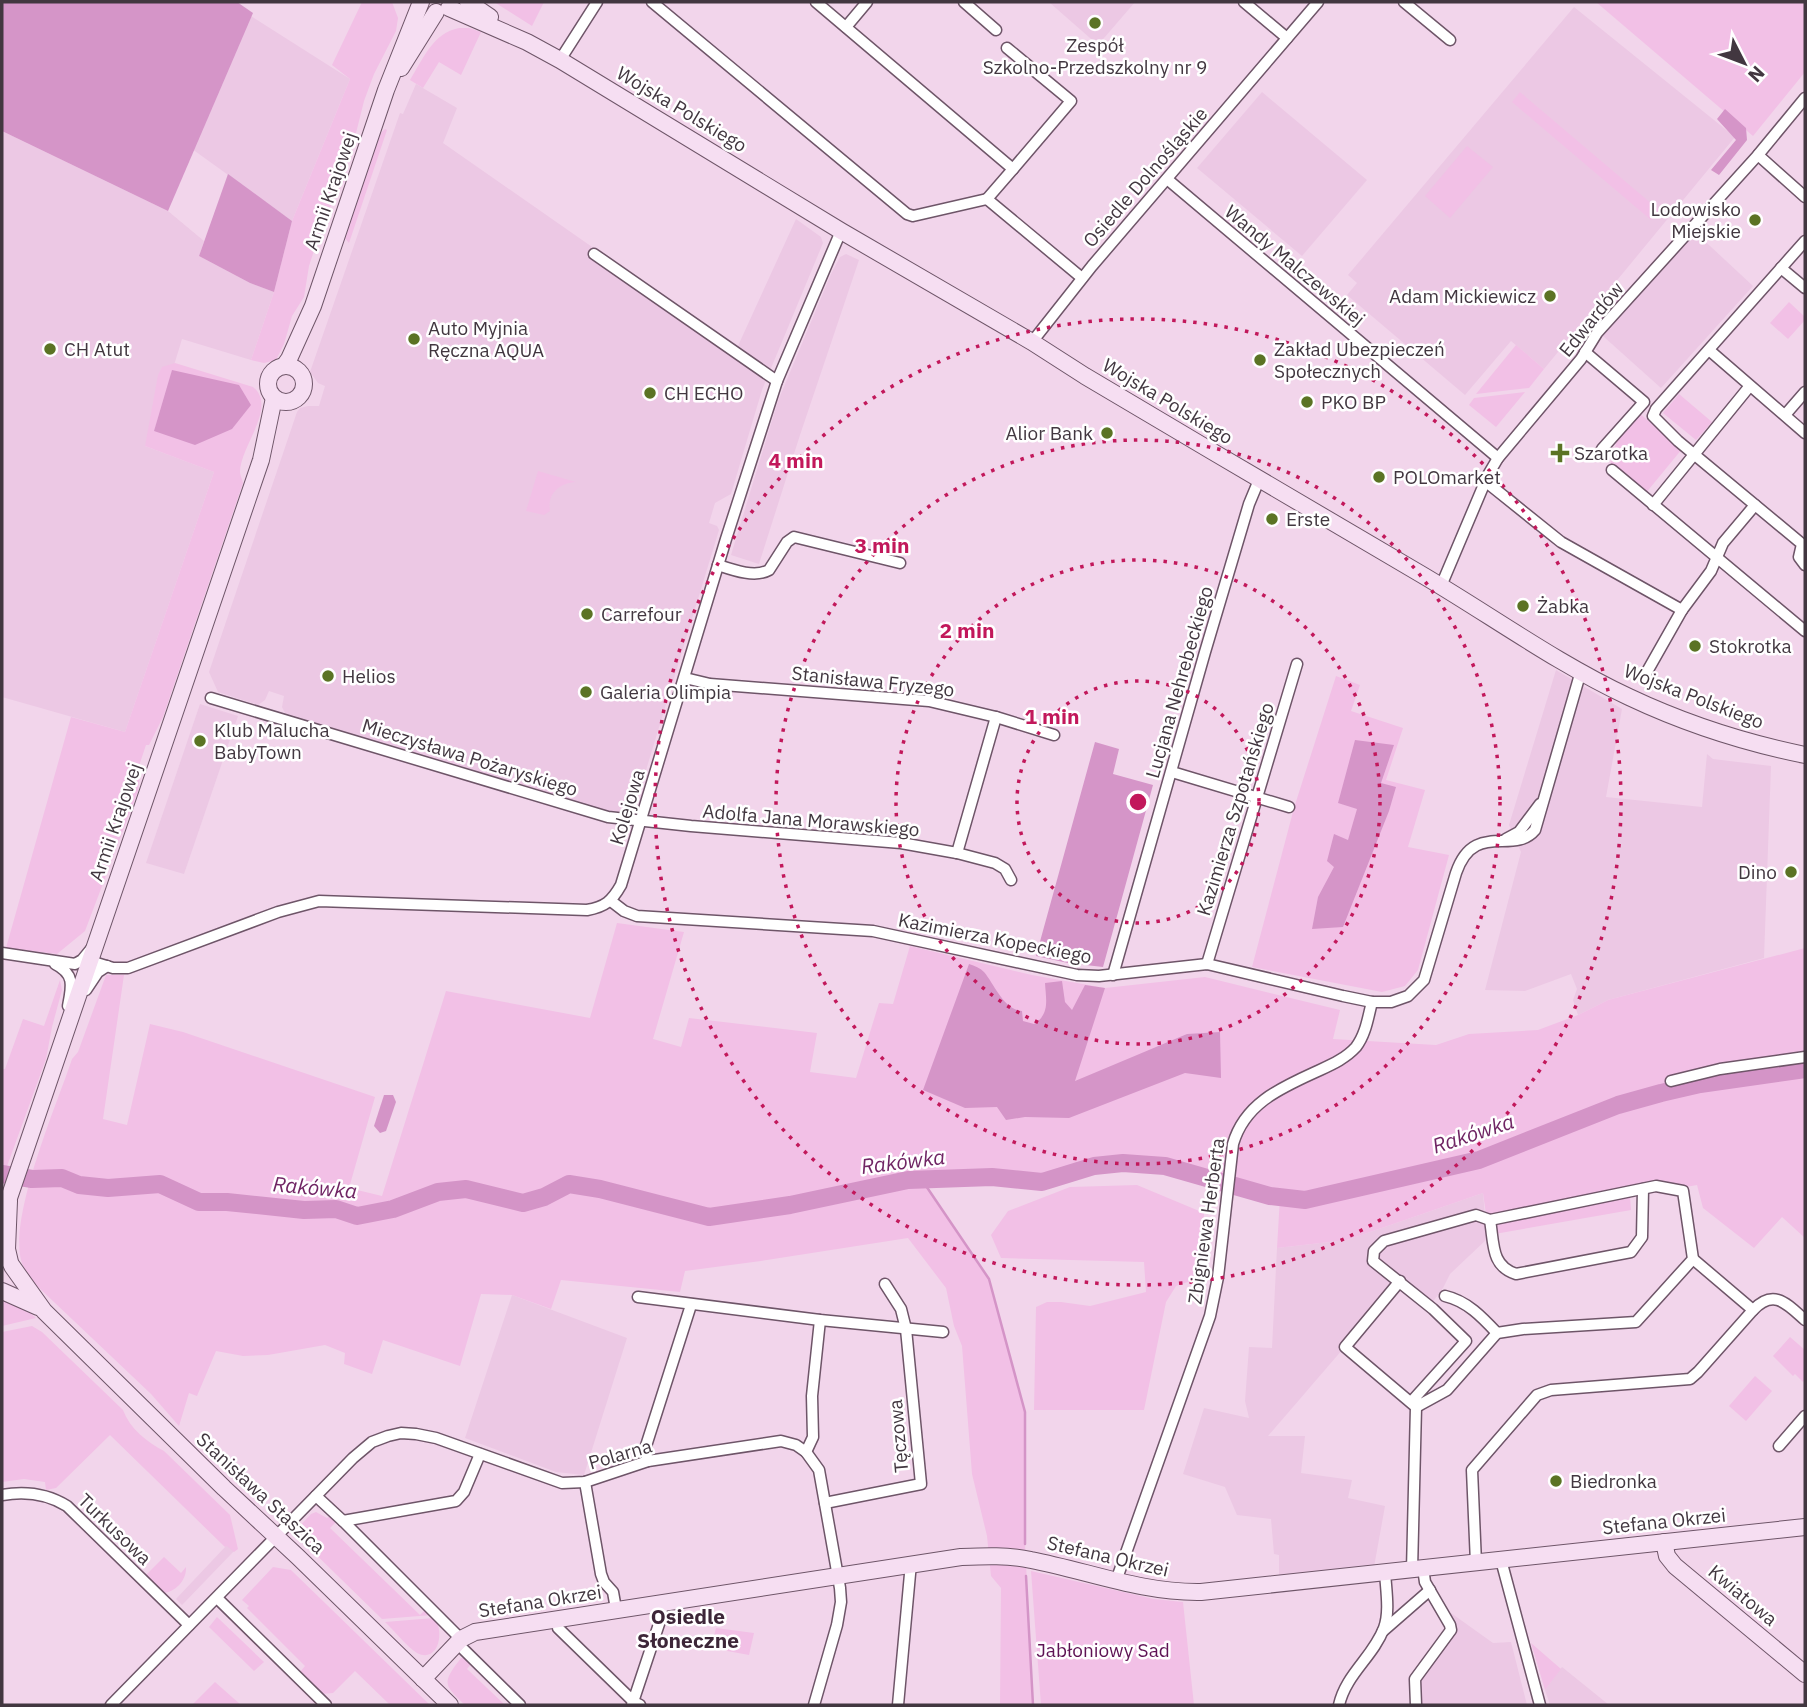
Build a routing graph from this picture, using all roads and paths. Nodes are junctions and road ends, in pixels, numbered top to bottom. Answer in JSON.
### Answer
{"nodes":[{"id":1,"x":412,"y":2,"type":"edge"},
{"id":2,"x":421,"y":2,"type":"edge"},
{"id":3,"x":597,"y":2,"type":"edge"},
{"id":4,"x":652,"y":2,"type":"edge"},
{"id":5,"x":816,"y":2,"type":"edge"},
{"id":6,"x":867,"y":2,"type":"edge"},
{"id":7,"x":964,"y":2,"type":"edge"},
{"id":8,"x":1244,"y":2,"type":"edge"},
{"id":9,"x":1318,"y":2,"type":"edge"},
{"id":10,"x":1404,"y":2,"type":"edge"},
{"id":11,"x":471,"y":6,"type":"edge"},
{"id":12,"x":447,"y":7,"type":"edge"},
{"id":13,"x":412,"y":23,"type":"junction"},
{"id":14,"x":846,"y":27,"type":"junction"},
{"id":15,"x":996,"y":30,"type":"dead end"},
{"id":16,"x":1287,"y":38,"type":"junction"},
{"id":17,"x":1450,"y":40,"type":"dead end"},
{"id":18,"x":1007,"y":48,"type":"dead end"},
{"id":19,"x":414,"y":49,"type":"junction"},
{"id":20,"x":561,"y":60,"type":"junction"},
{"id":21,"x":386,"y":90,"type":"junction"},
{"id":22,"x":1805,"y":98,"type":"edge"},
{"id":23,"x":1758,"y":155,"type":"junction"},
{"id":24,"x":1013,"y":169,"type":"junction"},
{"id":25,"x":1167,"y":179,"type":"junction"},
{"id":26,"x":1805,"y":197,"type":"edge"},
{"id":27,"x":987,"y":199,"type":"junction"},
{"id":28,"x":841,"y":231,"type":"junction"},
{"id":29,"x":1805,"y":241,"type":"edge"},
{"id":30,"x":594,"y":254,"type":"dead end"},
{"id":31,"x":1782,"y":268,"type":"junction"},
{"id":32,"x":1082,"y":278,"type":"junction"},
{"id":33,"x":1805,"y":288,"type":"edge"},
{"id":34,"x":1032,"y":342,"type":"junction"},
{"id":35,"x":1709,"y":350,"type":"junction"},
{"id":36,"x":1586,"y":352,"type":"junction"},
{"id":37,"x":292,"y":369,"type":"junction"},
{"id":38,"x":777,"y":381,"type":"junction"},
{"id":39,"x":1749,"y":387,"type":"junction"},
{"id":40,"x":1805,"y":392,"type":"edge"},
{"id":41,"x":281,"y":400,"type":"junction"},
{"id":42,"x":1785,"y":415,"type":"junction"},
{"id":43,"x":1805,"y":433,"type":"edge"},
{"id":44,"x":1602,"y":449,"type":"dead end"},
{"id":45,"x":1694,"y":454,"type":"junction"},
{"id":46,"x":1498,"y":458,"type":"junction"},
{"id":47,"x":1612,"y":470,"type":"dead end"},
{"id":48,"x":1259,"y":480,"type":"junction"},
{"id":49,"x":1485,"y":481,"type":"junction"},
{"id":50,"x":1653,"y":505,"type":"junction"},
{"id":51,"x":1755,"y":506,"type":"junction"},
{"id":52,"x":1804,"y":542,"type":"edge"},
{"id":53,"x":1717,"y":559,"type":"junction"},
{"id":54,"x":900,"y":563,"type":"dead end"},
{"id":55,"x":718,"y":565,"type":"junction"},
{"id":56,"x":1805,"y":565,"type":"edge"},
{"id":57,"x":1441,"y":586,"type":"junction"},
{"id":58,"x":1682,"y":610,"type":"junction"},
{"id":59,"x":1805,"y":631,"type":"edge"},
{"id":60,"x":1297,"y":664,"type":"dead end"},
{"id":61,"x":1581,"y":671,"type":"junction"},
{"id":62,"x":1644,"y":677,"type":"dead end"},
{"id":63,"x":685,"y":678,"type":"junction"},
{"id":64,"x":211,"y":698,"type":"dead end"},
{"id":65,"x":996,"y":717,"type":"junction"},
{"id":66,"x":1054,"y":735,"type":"dead end"},
{"id":67,"x":1805,"y":755,"type":"edge"},
{"id":68,"x":1172,"y":772,"type":"junction"},
{"id":69,"x":1256,"y":797,"type":"junction"},
{"id":70,"x":1289,"y":807,"type":"dead end"},
{"id":71,"x":641,"y":821,"type":"junction"},
{"id":72,"x":957,"y":853,"type":"junction"},
{"id":73,"x":1011,"y":880,"type":"dead end"},
{"id":74,"x":611,"y":901,"type":"junction"},
{"id":75,"x":97,"y":941,"type":"junction"},
{"id":76,"x":2,"y":953,"type":"edge"},
{"id":77,"x":90,"y":961,"type":"junction"},
{"id":78,"x":52,"y":962,"type":"junction"},
{"id":79,"x":1207,"y":964,"type":"junction"},
{"id":80,"x":107,"y":966,"type":"junction"},
{"id":81,"x":1113,"y":975,"type":"junction"},
{"id":82,"x":1372,"y":1002,"type":"junction"},
{"id":83,"x":63,"y":1038,"type":"junction"},
{"id":84,"x":1805,"y":1057,"type":"edge"},
{"id":85,"x":1671,"y":1081,"type":"dead end"},
{"id":86,"x":1643,"y":1189,"type":"junction"},
{"id":87,"x":8,"y":1198,"type":"edge"},
{"id":88,"x":1490,"y":1220,"type":"junction"},
{"id":89,"x":1693,"y":1259,"type":"junction"},
{"id":90,"x":8,"y":1261,"type":"edge"},
{"id":91,"x":1400,"y":1282,"type":"junction"},
{"id":92,"x":885,"y":1284,"type":"dead end"},
{"id":93,"x":2,"y":1290,"type":"edge"},
{"id":94,"x":1445,"y":1296,"type":"dead end"},
{"id":95,"x":638,"y":1297,"type":"dead end"},
{"id":96,"x":691,"y":1305,"type":"junction"},
{"id":97,"x":1753,"y":1310,"type":"junction"},
{"id":98,"x":44,"y":1311,"type":"junction"},
{"id":99,"x":820,"y":1320,"type":"junction"},
{"id":100,"x":1805,"y":1320,"type":"edge"},
{"id":101,"x":906,"y":1329,"type":"junction"},
{"id":102,"x":943,"y":1332,"type":"dead end"},
{"id":103,"x":1497,"y":1334,"type":"junction"},
{"id":104,"x":1414,"y":1405,"type":"junction"},
{"id":105,"x":1805,"y":1416,"type":"edge"},
{"id":106,"x":1779,"y":1446,"type":"dead end"},
{"id":107,"x":806,"y":1452,"type":"junction"},
{"id":108,"x":480,"y":1454,"type":"junction"},
{"id":109,"x":648,"y":1461,"type":"junction"},
{"id":110,"x":585,"y":1482,"type":"junction"},
{"id":111,"x":2,"y":1495,"type":"edge"},
{"id":112,"x":316,"y":1496,"type":"junction"},
{"id":113,"x":825,"y":1503,"type":"junction"},
{"id":114,"x":343,"y":1521,"type":"junction"},
{"id":115,"x":1805,"y":1527,"type":"edge"},
{"id":116,"x":277,"y":1537,"type":"junction"},
{"id":117,"x":1664,"y":1542,"type":"junction"},
{"id":118,"x":1501,"y":1560,"type":"junction"},
{"id":119,"x":911,"y":1563,"type":"junction"},
{"id":120,"x":1476,"y":1563,"type":"junction"},
{"id":121,"x":1417,"y":1569,"type":"junction"},
{"id":122,"x":1385,"y":1573,"type":"junction"},
{"id":123,"x":837,"y":1575,"type":"junction"},
{"id":124,"x":1116,"y":1581,"type":"junction"},
{"id":125,"x":1430,"y":1590,"type":"junction"},
{"id":126,"x":217,"y":1598,"type":"junction"},
{"id":127,"x":661,"y":1603,"type":"junction"},
{"id":128,"x":616,"y":1609,"type":"junction"},
{"id":129,"x":558,"y":1619,"type":"junction"},
{"id":130,"x":189,"y":1625,"type":"junction"},
{"id":131,"x":1383,"y":1631,"type":"junction"},
{"id":132,"x":459,"y":1641,"type":"junction"},
{"id":133,"x":1805,"y":1674,"type":"edge"},
{"id":134,"x":423,"y":1679,"type":"junction"},
{"id":135,"x":635,"y":1704,"type":"edge"},
{"id":136,"x":111,"y":1705,"type":"edge"},
{"id":137,"x":326,"y":1705,"type":"edge"},
{"id":138,"x":450,"y":1705,"type":"edge"},
{"id":139,"x":520,"y":1705,"type":"edge"},
{"id":140,"x":814,"y":1705,"type":"edge"},
{"id":141,"x":898,"y":1705,"type":"edge"},
{"id":142,"x":1339,"y":1705,"type":"edge"},
{"id":143,"x":1416,"y":1705,"type":"edge"},
{"id":144,"x":1539,"y":1705,"type":"edge"}],
"edges":[{"from":1,"to":13,"type":"street"},
{"from":2,"to":12,"type":"street","name":"Wojska Polskiego"},
{"from":2,"to":13,"type":"street","name":"Armii Krajowej"},
{"from":3,"to":20,"type":"street"},
{"from":4,"to":27,"type":"street"},
{"from":5,"to":14,"type":"street"},
{"from":6,"to":14,"type":"street"},
{"from":7,"to":15,"type":"street"},
{"from":8,"to":16,"type":"street"},
{"from":9,"to":16,"type":"street","name":"Osiedle Dolnośląskie"},
{"from":10,"to":17,"type":"street"},
{"from":11,"to":12,"type":"street","name":"Wojska Polskiego"},
{"from":11,"to":19,"type":"street"},
{"from":11,"to":20,"type":"street","name":"Wojska Polskiego"},
{"from":12,"to":19,"type":"street","name":"Armii Krajowej"},
{"from":13,"to":21,"type":"street","name":"Armii Krajowej"},
{"from":14,"to":24,"type":"street"},
{"from":16,"to":25,"type":"street","name":"Osiedle Dolnośląskie"},
{"from":18,"to":24,"type":"street"},
{"from":19,"to":21,"type":"street","name":"Armii Krajowej"},
{"from":20,"to":28,"type":"street","name":"Wojska Polskiego"},
{"from":21,"to":37,"type":"street","name":"Armii Krajowej"},
{"from":22,"to":23,"type":"street","name":"Edwardów"},
{"from":23,"to":26,"type":"street"},
{"from":23,"to":36,"type":"street","name":"Edwardów"},
{"from":24,"to":27,"type":"street"},
{"from":25,"to":32,"type":"street","name":"Osiedle Dolnośląskie"},
{"from":25,"to":46,"type":"street","name":"Wandy Malczewskiej"},
{"from":27,"to":32,"type":"street"},
{"from":28,"to":34,"type":"street","name":"Wojska Polskiego"},
{"from":28,"to":38,"type":"street","name":"Kolejowa"},
{"from":29,"to":31,"type":"street"},
{"from":30,"to":38,"type":"street"},
{"from":31,"to":33,"type":"street"},
{"from":31,"to":35,"type":"street"},
{"from":32,"to":34,"type":"street","name":"Osiedle Dolnośląskie"},
{"from":34,"to":48,"type":"street","name":"Wojska Polskiego"},
{"from":35,"to":39,"type":"street"},
{"from":35,"to":45,"type":"street"},
{"from":36,"to":44,"type":"street"},
{"from":36,"to":46,"type":"street","name":"Edwardów"},
{"from":37,"to":41,"type":"street"},
{"from":37,"to":41,"type":"street"},
{"from":38,"to":55,"type":"street","name":"Kolejowa"},
{"from":39,"to":42,"type":"street"},
{"from":39,"to":45,"type":"street"},
{"from":40,"to":42,"type":"street"},
{"from":41,"to":75,"type":"street","name":"Armii Krajowej"},
{"from":42,"to":43,"type":"street"},
{"from":45,"to":50,"type":"street"},
{"from":45,"to":51,"type":"street"},
{"from":46,"to":49,"type":"street","name":"Edwardów"},
{"from":47,"to":50,"type":"street"},
{"from":48,"to":57,"type":"street","name":"Wojska Polskiego"},
{"from":48,"to":68,"type":"street","name":"Lucjana Nehrebeckiego"},
{"from":49,"to":57,"type":"street","name":"Edwardów"},
{"from":49,"to":58,"type":"street"},
{"from":50,"to":53,"type":"street"},
{"from":51,"to":52,"type":"street"},
{"from":51,"to":53,"type":"street"},
{"from":52,"to":56,"type":"street"},
{"from":53,"to":58,"type":"street"},
{"from":53,"to":59,"type":"street"},
{"from":54,"to":55,"type":"street"},
{"from":55,"to":63,"type":"street","name":"Kolejowa"},
{"from":57,"to":61,"type":"street","name":"Wojska Polskiego"},
{"from":58,"to":62,"type":"street"},
{"from":60,"to":69,"type":"street","name":"Kazimierza Szpotańskiego"},
{"from":61,"to":67,"type":"street","name":"Wojska Polskiego"},
{"from":61,"to":82,"type":"street"},
{"from":63,"to":65,"type":"street","name":"Stanisława Fryzego"},
{"from":63,"to":71,"type":"street","name":"Kolejowa"},
{"from":64,"to":71,"type":"street","name":"Mieczysława Pożaryskiego"},
{"from":65,"to":66,"type":"street","name":"Stanisława Fryzego"},
{"from":65,"to":72,"type":"street"},
{"from":68,"to":69,"type":"street"},
{"from":68,"to":81,"type":"street","name":"Lucjana Nehrebeckiego"},
{"from":69,"to":70,"type":"street"},
{"from":69,"to":79,"type":"street","name":"Kazimierza Szpotańskiego"},
{"from":71,"to":72,"type":"street","name":"Adolfa Jana Morawskiego"},
{"from":71,"to":74,"type":"street","name":"Kolejowa"},
{"from":72,"to":73,"type":"street","name":"Adolfa Jana Morawskiego"},
{"from":74,"to":80,"type":"street"},
{"from":74,"to":81,"type":"street","name":"Kazimierza Kopeckiego"},
{"from":75,"to":77,"type":"street","name":"Armii Krajowej"},
{"from":75,"to":78,"type":"street"},
{"from":75,"to":80,"type":"street"},
{"from":76,"to":78,"type":"street"},
{"from":77,"to":80,"type":"street"},
{"from":77,"to":83,"type":"street","name":"Armii Krajowej"},
{"from":78,"to":83,"type":"street"},
{"from":79,"to":81,"type":"street","name":"Kazimierza Kopeckiego"},
{"from":79,"to":82,"type":"street","name":"Kazimierza Kopeckiego"},
{"from":80,"to":83,"type":"street"},
{"from":82,"to":124,"type":"street","name":"Zbigniewa Herberta"},
{"from":83,"to":87,"type":"street","name":"Armii Krajowej"},
{"from":84,"to":85,"type":"street"},
{"from":86,"to":88,"type":"street"},
{"from":86,"to":88,"type":"street"},
{"from":86,"to":89,"type":"street"},
{"from":87,"to":90,"type":"street","name":"Armii Krajowej"},
{"from":88,"to":91,"type":"street"},
{"from":89,"to":97,"type":"street"},
{"from":89,"to":103,"type":"street"},
{"from":90,"to":93,"type":"street"},
{"from":90,"to":98,"type":"street","name":"Stanisława Staszica"},
{"from":91,"to":104,"type":"street"},
{"from":91,"to":104,"type":"street"},
{"from":92,"to":101,"type":"street","name":"Tęczowa"},
{"from":93,"to":98,"type":"street","name":"Stanisława Staszica"},
{"from":94,"to":103,"type":"street"},
{"from":95,"to":96,"type":"street"},
{"from":96,"to":99,"type":"street"},
{"from":96,"to":109,"type":"street"},
{"from":97,"to":100,"type":"street"},
{"from":97,"to":120,"type":"street"},
{"from":98,"to":116,"type":"street","name":"Stanisława Staszica"},
{"from":99,"to":101,"type":"street"},
{"from":99,"to":107,"type":"street"},
{"from":101,"to":102,"type":"street"},
{"from":101,"to":113,"type":"street","name":"Tęczowa"},
{"from":103,"to":104,"type":"street"},
{"from":104,"to":121,"type":"street"},
{"from":105,"to":106,"type":"street"},
{"from":107,"to":109,"type":"street","name":"Polarna"},
{"from":107,"to":113,"type":"street"},
{"from":108,"to":110,"type":"street","name":"Polarna"},
{"from":108,"to":112,"type":"street","name":"Polarna"},
{"from":108,"to":114,"type":"street"},
{"from":109,"to":110,"type":"street","name":"Polarna"},
{"from":110,"to":128,"type":"street"},
{"from":111,"to":130,"type":"street","name":"Turkusowa"},
{"from":112,"to":114,"type":"street"},
{"from":112,"to":116,"type":"street","name":"Polarna"},
{"from":113,"to":123,"type":"street"},
{"from":114,"to":132,"type":"street"},
{"from":115,"to":117,"type":"street","name":"Stefana Okrzei"},
{"from":116,"to":126,"type":"street","name":"Polarna"},
{"from":116,"to":134,"type":"street","name":"Stanisława Staszica"},
{"from":117,"to":118,"type":"street","name":"Stefana Okrzei"},
{"from":117,"to":133,"type":"street","name":"Kwiatowa"},
{"from":118,"to":120,"type":"street","name":"Stefana Okrzei"},
{"from":118,"to":144,"type":"street"},
{"from":119,"to":123,"type":"street","name":"Stefana Okrzei"},
{"from":119,"to":124,"type":"street","name":"Stefana Okrzei"},
{"from":119,"to":141,"type":"street"},
{"from":120,"to":121,"type":"street","name":"Stefana Okrzei"},
{"from":121,"to":122,"type":"street","name":"Stefana Okrzei"},
{"from":121,"to":125,"type":"street"},
{"from":122,"to":124,"type":"street","name":"Stefana Okrzei"},
{"from":122,"to":131,"type":"street"},
{"from":123,"to":127,"type":"street","name":"Stefana Okrzei"},
{"from":123,"to":140,"type":"street"},
{"from":125,"to":131,"type":"street"},
{"from":125,"to":143,"type":"street"},
{"from":126,"to":130,"type":"street","name":"Polarna"},
{"from":126,"to":137,"type":"street"},
{"from":127,"to":128,"type":"street","name":"Stefana Okrzei"},
{"from":127,"to":135,"type":"street"},
{"from":128,"to":129,"type":"street","name":"Stefana Okrzei"},
{"from":129,"to":132,"type":"street","name":"Stefana Okrzei"},
{"from":129,"to":135,"type":"street"},
{"from":130,"to":136,"type":"street","name":"Polarna"},
{"from":131,"to":142,"type":"street"},
{"from":132,"to":134,"type":"street","name":"Stefana Okrzei"},
{"from":132,"to":139,"type":"street"},
{"from":134,"to":138,"type":"street","name":"Stanisława Staszica"}]}
